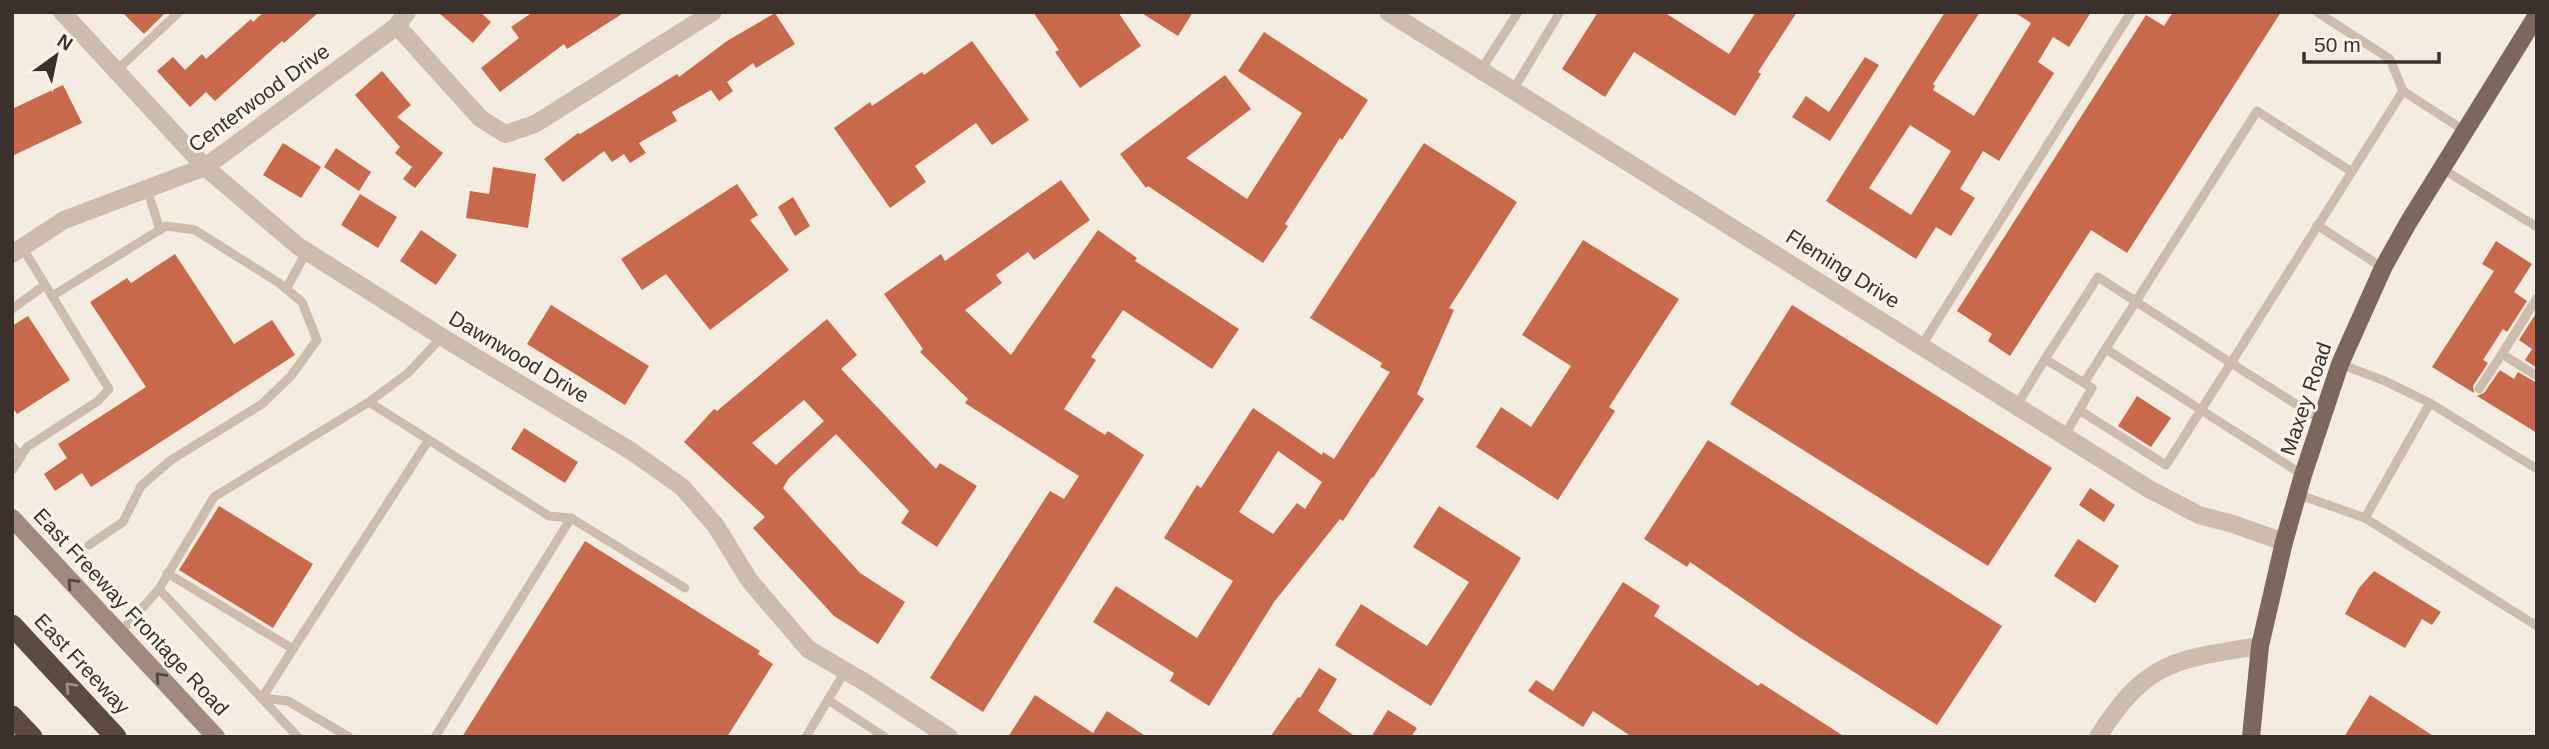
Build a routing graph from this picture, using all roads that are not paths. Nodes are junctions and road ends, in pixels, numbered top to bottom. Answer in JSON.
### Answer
{"nodes":[{"id":1,"x":62,"y":12,"type":"edge"},
{"id":2,"x":179,"y":12,"type":"edge"},
{"id":3,"x":713,"y":12,"type":"edge"},
{"id":4,"x":1388,"y":12,"type":"edge"},
{"id":5,"x":1518,"y":12,"type":"edge"},
{"id":6,"x":1560,"y":12,"type":"edge"},
{"id":7,"x":2131,"y":12,"type":"edge"},
{"id":8,"x":2317,"y":12,"type":"edge"},
{"id":9,"x":402,"y":19,"type":"edge"},
{"id":10,"x":2535,"y":21,"type":"edge"},
{"id":11,"x":1481,"y":70,"type":"junction"},
{"id":12,"x":116,"y":71,"type":"junction"},
{"id":13,"x":1513,"y":90,"type":"junction"},
{"id":14,"x":2403,"y":91,"type":"junction"},
{"id":15,"x":2465,"y":131,"type":"junction"},
{"id":16,"x":205,"y":167,"type":"junction"},
{"id":17,"x":2441,"y":168,"type":"junction"},
{"id":18,"x":2352,"y":172,"type":"junction"},
{"id":19,"x":147,"y":189,"type":"junction"},
{"id":20,"x":2317,"y":226,"type":"junction"},
{"id":21,"x":2537,"y":227,"type":"edge"},
{"id":22,"x":160,"y":230,"type":"junction"},
{"id":23,"x":17,"y":250,"type":"edge"},
{"id":24,"x":307,"y":251,"type":"junction"},
{"id":25,"x":2383,"y":268,"type":"junction"},
{"id":26,"x":46,"y":285,"type":"junction"},
{"id":27,"x":286,"y":289,"type":"junction"},
{"id":28,"x":52,"y":296,"type":"junction"},
{"id":29,"x":2537,"y":298,"type":"edge"},
{"id":30,"x":2136,"y":302,"type":"junction"},
{"id":31,"x":12,"y":309,"type":"edge"},
{"id":32,"x":442,"y":337,"type":"junction"},
{"id":33,"x":1922,"y":345,"type":"junction"},
{"id":34,"x":2106,"y":349,"type":"junction"},
{"id":35,"x":2502,"y":354,"type":"junction"},
{"id":36,"x":2045,"y":359,"type":"junction"},
{"id":37,"x":2231,"y":363,"type":"junction"},
{"id":38,"x":2340,"y":364,"type":"junction"},
{"id":39,"x":2537,"y":376,"type":"edge"},
{"id":40,"x":2084,"y":383,"type":"junction"},
{"id":41,"x":2479,"y":389,"type":"dead end"},
{"id":42,"x":369,"y":402,"type":"junction"},
{"id":43,"x":2430,"y":403,"type":"junction"},
{"id":44,"x":2017,"y":405,"type":"junction"},
{"id":45,"x":2079,"y":410,"type":"junction"},
{"id":46,"x":2202,"y":410,"type":"junction"},
{"id":47,"x":2321,"y":420,"type":"junction"},
{"id":48,"x":2064,"y":435,"type":"junction"},
{"id":49,"x":428,"y":441,"type":"junction"},
{"id":50,"x":12,"y":446,"type":"edge"},
{"id":51,"x":21,"y":457,"type":"junction"},
{"id":52,"x":2537,"y":469,"type":"edge"},
{"id":53,"x":12,"y":470,"type":"edge"},
{"id":54,"x":2303,"y":475,"type":"junction"},
{"id":55,"x":2297,"y":494,"type":"junction"},
{"id":56,"x":12,"y":518,"type":"edge"},
{"id":57,"x":571,"y":518,"type":"junction"},
{"id":58,"x":2365,"y":518,"type":"junction"},
{"id":59,"x":2284,"y":542,"type":"junction"},
{"id":60,"x":89,"y":545,"type":"dead end"},
{"id":61,"x":167,"y":573,"type":"junction"},
{"id":62,"x":685,"y":588,"type":"dead end"},
{"id":63,"x":159,"y":589,"type":"junction"},
{"id":64,"x":12,"y":625,"type":"edge"},
{"id":65,"x":2537,"y":626,"type":"edge"},
{"id":66,"x":118,"y":634,"type":"junction"},
{"id":67,"x":2260,"y":646,"type":"junction"},
{"id":68,"x":293,"y":649,"type":"junction"},
{"id":69,"x":845,"y":671,"type":"junction"},
{"id":70,"x":262,"y":698,"type":"junction"},
{"id":71,"x":828,"y":700,"type":"junction"},
{"id":72,"x":12,"y":716,"type":"edge"},
{"id":73,"x":32,"y":737,"type":"edge"},
{"id":74,"x":116,"y":737,"type":"edge"},
{"id":75,"x":216,"y":737,"type":"edge"},
{"id":76,"x":298,"y":737,"type":"edge"},
{"id":77,"x":349,"y":737,"type":"edge"},
{"id":78,"x":435,"y":737,"type":"edge"},
{"id":79,"x":806,"y":737,"type":"edge"},
{"id":80,"x":885,"y":737,"type":"edge"},
{"id":81,"x":949,"y":737,"type":"edge"},
{"id":82,"x":2098,"y":737,"type":"edge"},
{"id":83,"x":2251,"y":737,"type":"edge"}],
"edges":[{"from":1,"to":12,"type":"street","name":"Dawnwood Drive"},
{"from":2,"to":12,"type":"lane"},
{"from":3,"to":9,"type":"street"},
{"from":4,"to":11,"type":"street","name":"Fleming Drive"},
{"from":5,"to":11,"type":"lane"},
{"from":6,"to":13,"type":"lane"},
{"from":7,"to":33,"type":"lane"},
{"from":8,"to":14,"type":"lane"},
{"from":9,"to":16,"type":"street","name":"Centerwood Drive"},
{"from":10,"to":15,"type":"main road","name":"Maxey Road"},
{"from":11,"to":13,"type":"street","name":"Fleming Drive"},
{"from":12,"to":16,"type":"street","name":"Dawnwood Drive"},
{"from":13,"to":33,"type":"street","name":"Fleming Drive"},
{"from":14,"to":15,"type":"lane"},
{"from":14,"to":18,"type":"lane"},
{"from":15,"to":17,"type":"main road","name":"Maxey Road"},
{"from":16,"to":19,"type":"street","name":"Centerwood Drive"},
{"from":16,"to":24,"type":"street","name":"Dawnwood Drive"},
{"from":17,"to":21,"type":"lane"},
{"from":17,"to":25,"type":"main road","name":"Maxey Road"},
{"from":18,"to":20,"type":"lane"},
{"from":18,"to":30,"type":"lane"},
{"from":19,"to":22,"type":"lane"},
{"from":19,"to":23,"type":"street","name":"Centerwood Drive"},
{"from":20,"to":25,"type":"lane"},
{"from":20,"to":37,"type":"lane"},
{"from":22,"to":27,"type":"lane"},
{"from":22,"to":28,"type":"lane"},
{"from":23,"to":26,"type":"lane"},
{"from":24,"to":27,"type":"lane"},
{"from":24,"to":32,"type":"street","name":"Dawnwood Drive"},
{"from":25,"to":38,"type":"main road","name":"Maxey Road"},
{"from":26,"to":28,"type":"lane"},
{"from":26,"to":31,"type":"lane"},
{"from":27,"to":60,"type":"lane"},
{"from":28,"to":51,"type":"lane"},
{"from":29,"to":35,"type":"lane"},
{"from":30,"to":34,"type":"lane"},
{"from":30,"to":36,"type":"lane"},
{"from":30,"to":37,"type":"lane"},
{"from":32,"to":42,"type":"lane"},
{"from":32,"to":69,"type":"street","name":"Dawnwood Drive"},
{"from":33,"to":44,"type":"street","name":"Fleming Drive"},
{"from":34,"to":40,"type":"lane"},
{"from":34,"to":46,"type":"lane"},
{"from":35,"to":39,"type":"lane"},
{"from":35,"to":41,"type":"lane"},
{"from":36,"to":40,"type":"lane"},
{"from":36,"to":44,"type":"lane"},
{"from":37,"to":46,"type":"lane"},
{"from":37,"to":47,"type":"lane"},
{"from":38,"to":43,"type":"lane"},
{"from":38,"to":47,"type":"main road","name":"Maxey Road"},
{"from":40,"to":45,"type":"lane"},
{"from":42,"to":49,"type":"lane"},
{"from":42,"to":61,"type":"lane"},
{"from":43,"to":52,"type":"lane"},
{"from":43,"to":58,"type":"lane"},
{"from":44,"to":48,"type":"street","name":"Fleming Drive"},
{"from":45,"to":46,"type":"lane"},
{"from":45,"to":48,"type":"lane"},
{"from":46,"to":54,"type":"lane"},
{"from":47,"to":54,"type":"main road","name":"Maxey Road"},
{"from":48,"to":59,"type":"street","name":"Fleming Drive"},
{"from":49,"to":57,"type":"lane"},
{"from":49,"to":68,"type":"lane"},
{"from":50,"to":51,"type":"lane"},
{"from":51,"to":53,"type":"lane"},
{"from":54,"to":55,"type":"main road","name":"Maxey Road"},
{"from":55,"to":58,"type":"lane"},
{"from":55,"to":59,"type":"main road","name":"Maxey Road"},
{"from":66,"to":56,"type":"main road","name":"East Freeway Frontage Road","one_way":true},
{"from":57,"to":62,"type":"lane"},
{"from":57,"to":78,"type":"lane"},
{"from":58,"to":65,"type":"lane"},
{"from":59,"to":67,"type":"main road","name":"Maxey Road"},
{"from":61,"to":63,"type":"lane"},
{"from":61,"to":68,"type":"lane"},
{"from":63,"to":66,"type":"lane"},
{"from":63,"to":70,"type":"lane"},
{"from":74,"to":64,"type":"highway","name":"East Freeway","one_way":true},
{"from":75,"to":66,"type":"main road","name":"East Freeway Frontage Road","one_way":true},
{"from":67,"to":82,"type":"street"},
{"from":67,"to":83,"type":"main road","name":"Maxey Road"},
{"from":68,"to":70,"type":"lane"},
{"from":69,"to":71,"type":"lane"},
{"from":69,"to":81,"type":"street","name":"Dawnwood Drive"},
{"from":70,"to":76,"type":"lane"},
{"from":70,"to":77,"type":"lane"},
{"from":71,"to":79,"type":"lane"},
{"from":71,"to":80,"type":"lane"},
{"from":72,"to":73,"type":"highway"}]}
